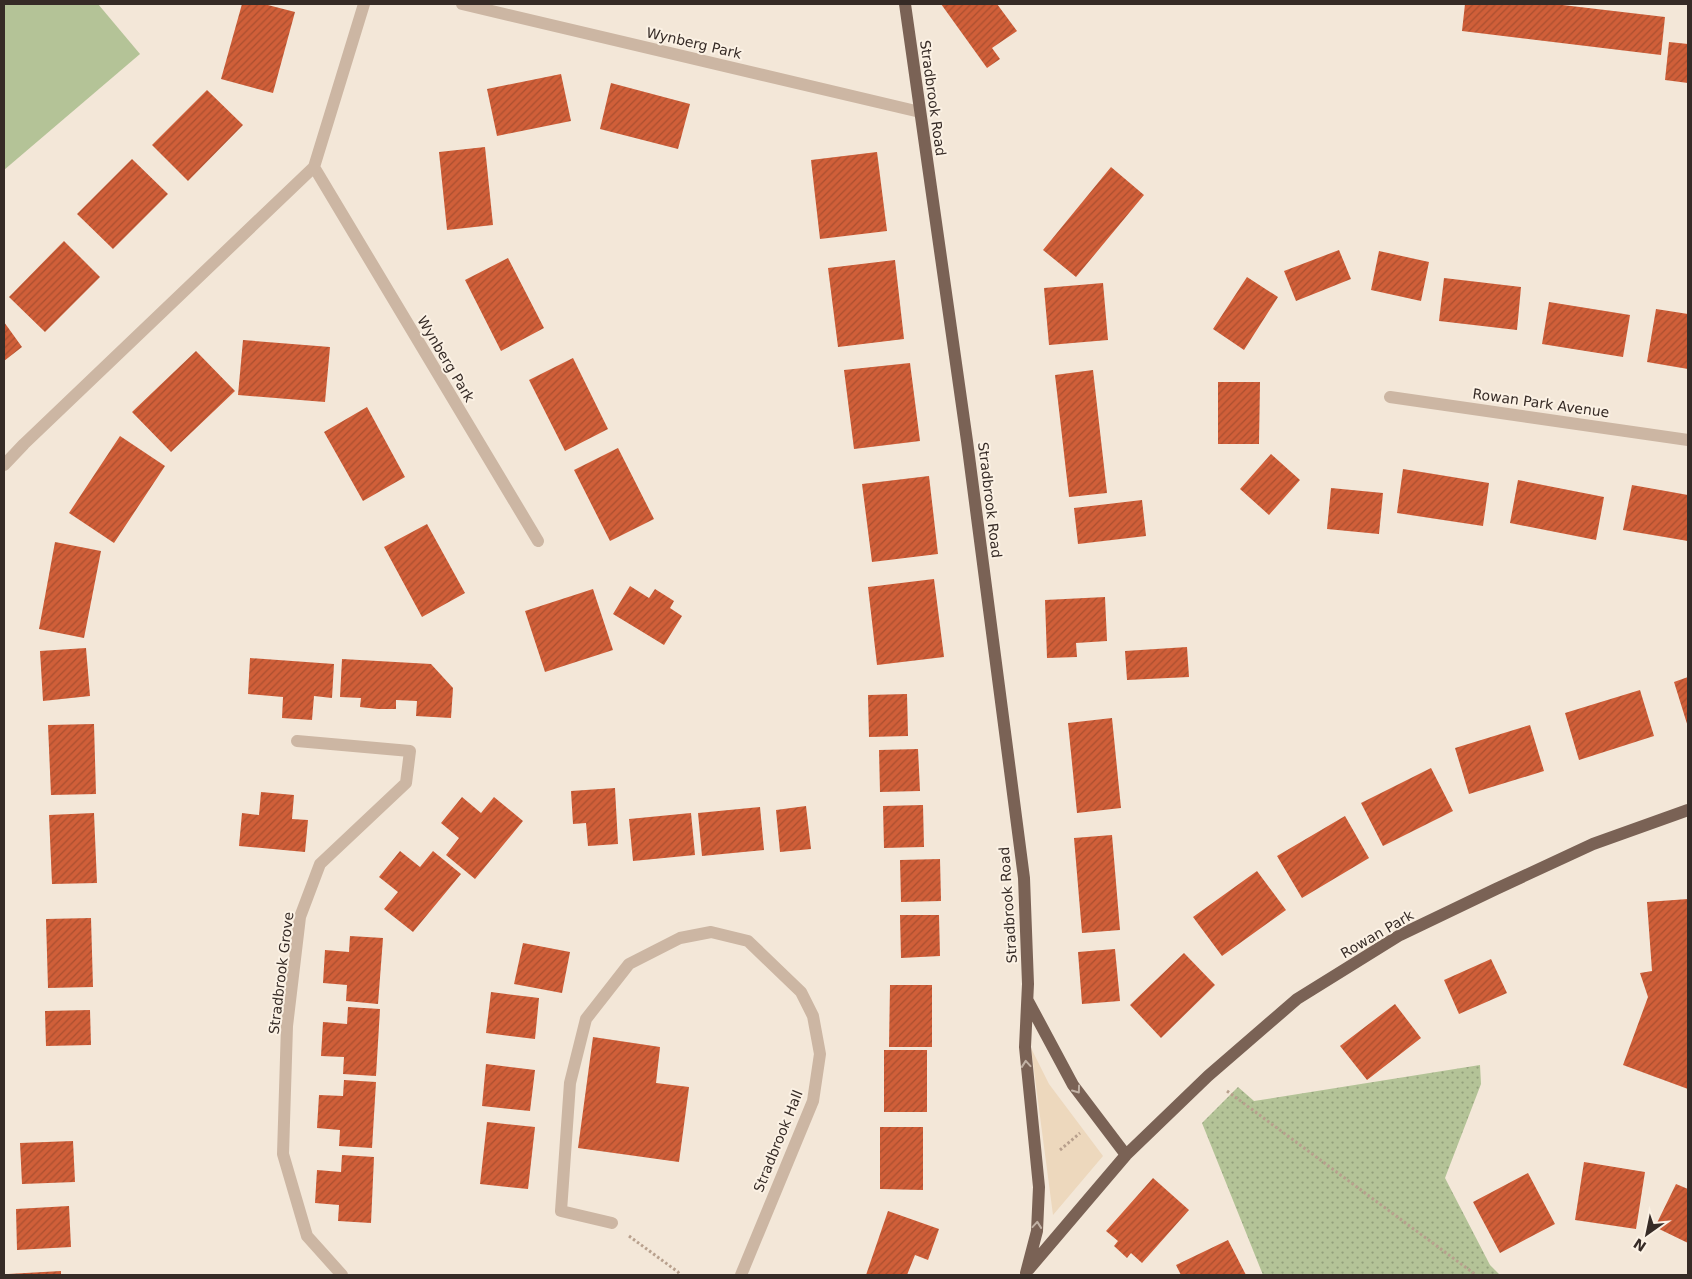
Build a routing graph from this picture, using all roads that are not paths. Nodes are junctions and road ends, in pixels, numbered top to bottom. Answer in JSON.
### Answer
{"nodes":[{"id":1,"x":364,"y":4,"type":"edge"},
{"id":2,"x":462,"y":4,"type":"edge"},
{"id":3,"x":905,"y":4,"type":"edge"},
{"id":4,"x":920,"y":112,"type":"junction"},
{"id":5,"x":314,"y":167,"type":"junction"},
{"id":6,"x":1390,"y":397,"type":"dead end"},
{"id":7,"x":1688,"y":440,"type":"edge"},
{"id":8,"x":4,"y":465,"type":"edge"},
{"id":9,"x":538,"y":541,"type":"dead end"},
{"id":10,"x":297,"y":741,"type":"dead end"},
{"id":11,"x":1688,"y":810,"type":"edge"},
{"id":12,"x":1028,"y":1001,"type":"junction"},
{"id":13,"x":1126,"y":1155,"type":"junction"},
{"id":14,"x":612,"y":1223,"type":"road end"},
{"id":15,"x":1025,"y":1274,"type":"edge"},
{"id":16,"x":342,"y":1275,"type":"edge"},
{"id":17,"x":741,"y":1275,"type":"edge"}],
"edges":[{"from":1,"to":5,"type":"street"},
{"from":2,"to":4,"type":"street","name":"Wynberg Park"},
{"from":3,"to":4,"type":"main road","name":"Stradbrook Road"},
{"from":4,"to":12,"type":"main road","name":"Stradbrook Road"},
{"from":5,"to":8,"type":"street"},
{"from":5,"to":9,"type":"street","name":"Wynberg Park"},
{"from":6,"to":7,"type":"street","name":"Rowan Park Avenue"},
{"from":10,"to":16,"type":"street","name":"Stradbrook Grove"},
{"from":11,"to":13,"type":"main road","name":"Rowan Park"},
{"from":12,"to":13,"type":"main road","name":"Stradbrook Road","one_way":true},
{"from":15,"to":12,"type":"main road","name":"Stradbrook Road","one_way":true},
{"from":13,"to":15,"type":"main road","name":"Stradbrook Road"},
{"from":14,"to":17,"type":"street","name":"Stradbrook Hall"}]}
